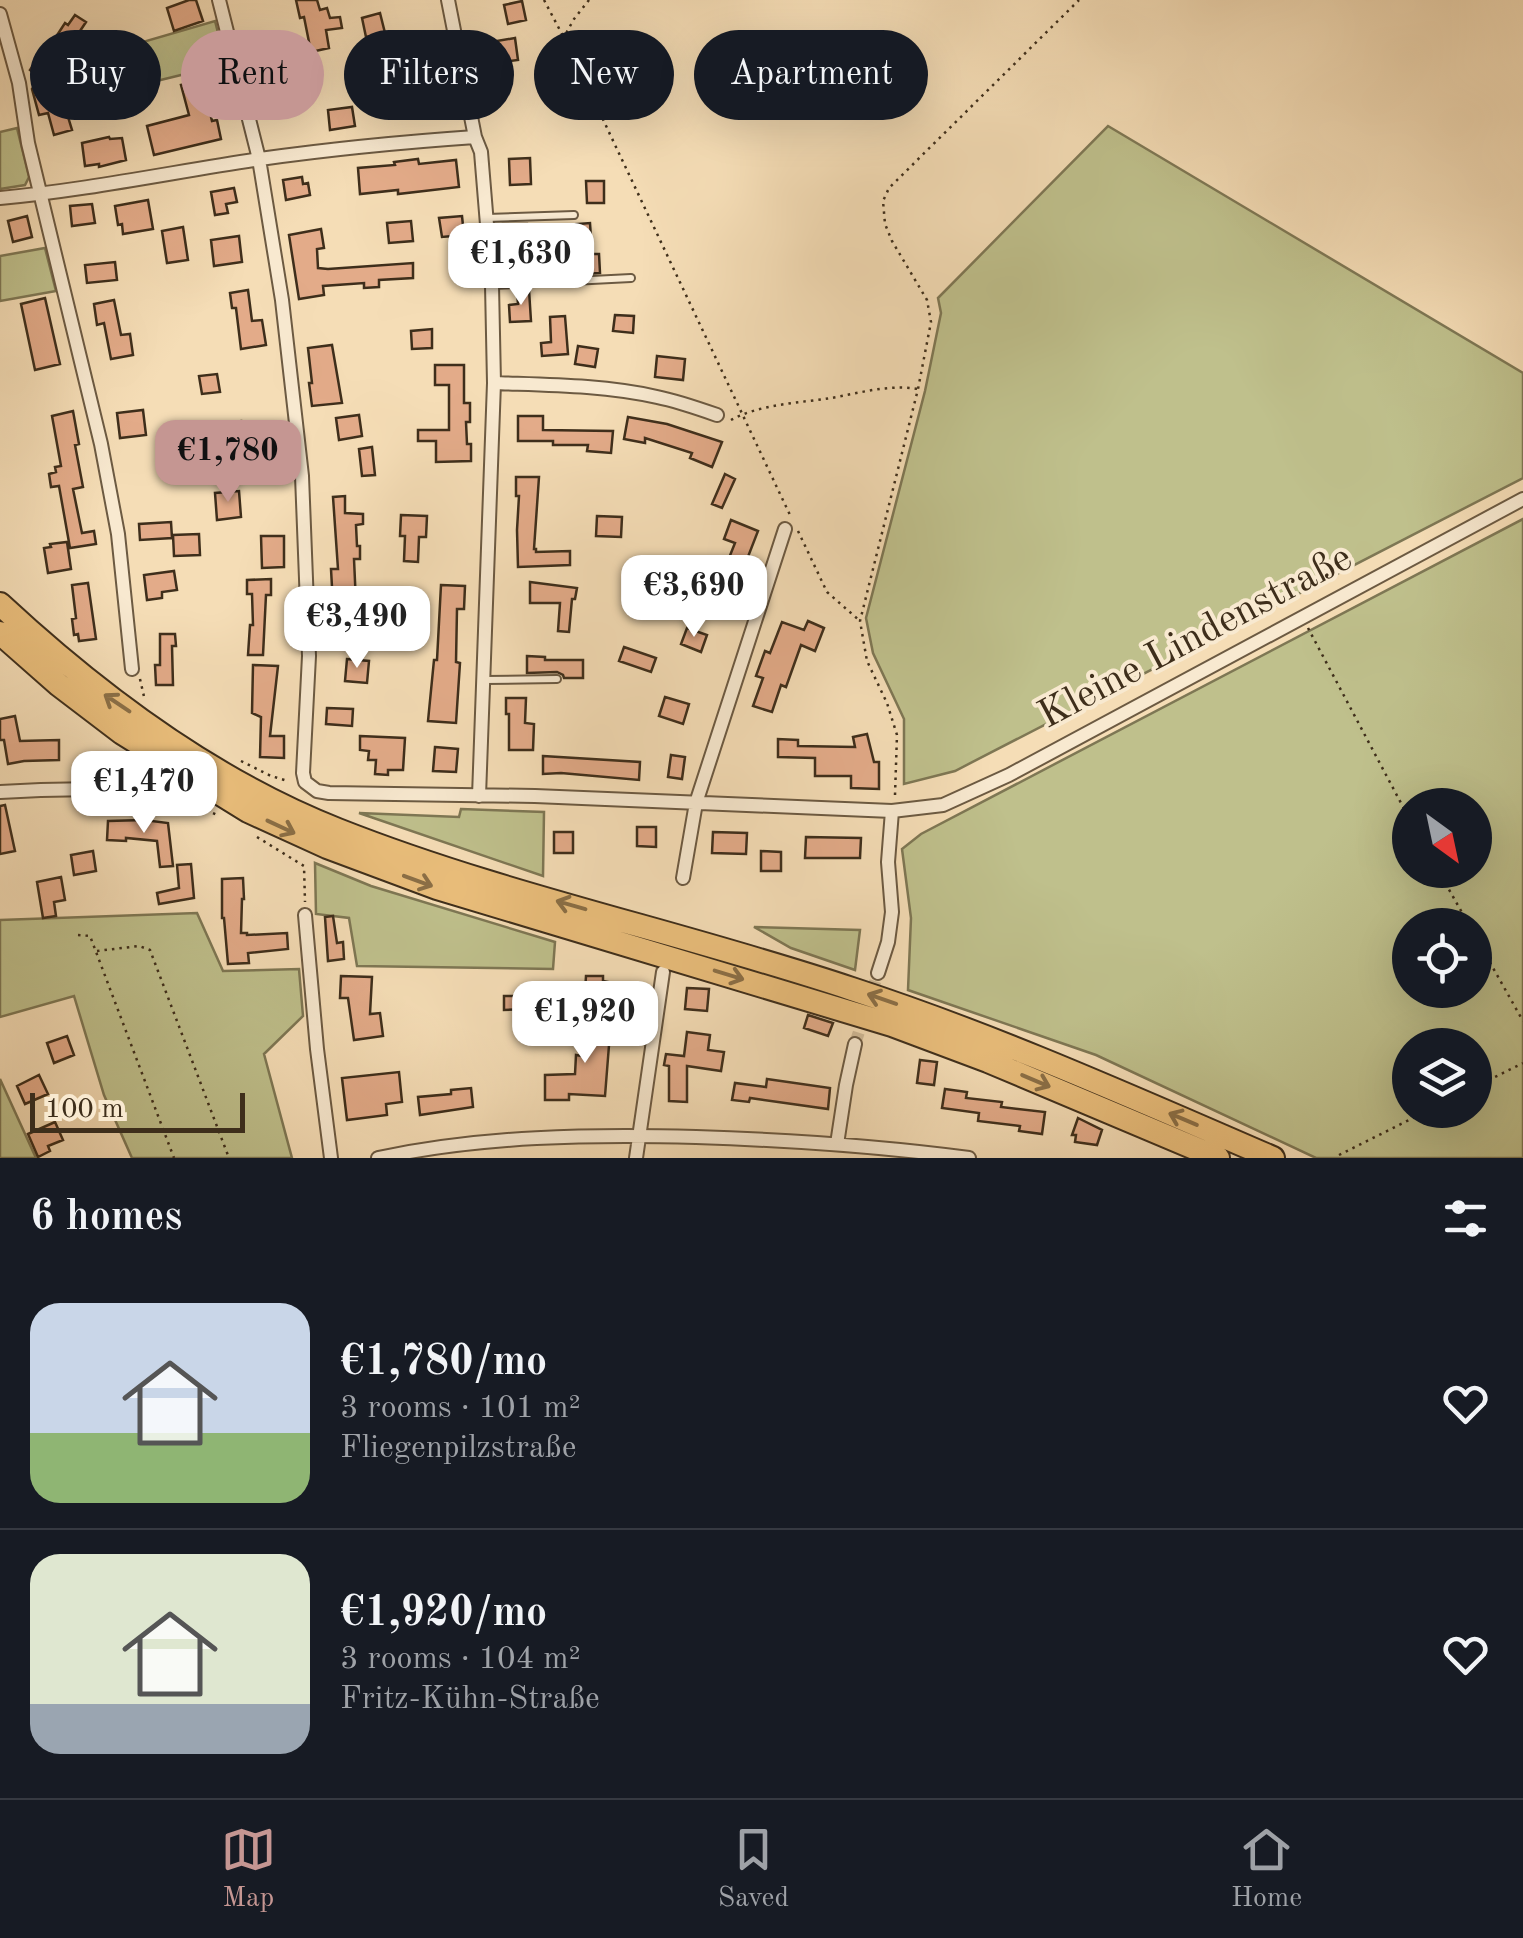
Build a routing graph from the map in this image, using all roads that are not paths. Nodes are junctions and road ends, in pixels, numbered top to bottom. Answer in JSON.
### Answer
{"nodes":[{"id":1,"x":219,"y":0,"type":"edge"},
{"id":2,"x":448,"y":0,"type":"edge"},
{"id":3,"x":0,"y":14,"type":"edge"},
{"id":4,"x":475,"y":136,"type":"junction"},
{"id":5,"x":260,"y":159,"type":"junction"},
{"id":6,"x":42,"y":194,"type":"junction"},
{"id":7,"x":0,"y":198,"type":"edge"},
{"id":8,"x":574,"y":214,"type":"dead end"},
{"id":9,"x":486,"y":218,"type":"junction"},
{"id":10,"x":632,"y":278,"type":"dead end"},
{"id":11,"x":492,"y":285,"type":"junction"},
{"id":12,"x":494,"y":384,"type":"junction"},
{"id":13,"x":717,"y":414,"type":"dead end"},
{"id":14,"x":1523,"y":499,"type":"edge"},
{"id":15,"x":785,"y":529,"type":"dead end"},
{"id":16,"x":0,"y":604,"type":"edge"},
{"id":17,"x":0,"y":634,"type":"edge"},
{"id":18,"x":132,"y":669,"type":"road end"},
{"id":19,"x":484,"y":680,"type":"junction"},
{"id":20,"x":558,"y":680,"type":"dead end"},
{"id":21,"x":0,"y":792,"type":"edge"},
{"id":22,"x":171,"y":793,"type":"road end"},
{"id":23,"x":479,"y":796,"type":"junction"},
{"id":24,"x":696,"y":803,"type":"junction"},
{"id":25,"x":892,"y":811,"type":"junction"},
{"id":26,"x":682,"y":878,"type":"dead end"},
{"id":27,"x":305,"y":915,"type":"road end"},
{"id":28,"x":663,"y":972,"type":"dead end"},
{"id":29,"x":878,"y":974,"type":"tunnel mouth"},
{"id":30,"x":855,"y":1044,"type":"tunnel mouth"},
{"id":31,"x":638,"y":1136,"type":"junction"},
{"id":32,"x":836,"y":1151,"type":"edge"},
{"id":33,"x":331,"y":1158,"type":"edge"},
{"id":34,"x":378,"y":1158,"type":"edge"},
{"id":35,"x":636,"y":1158,"type":"edge"},
{"id":36,"x":966,"y":1158,"type":"edge"},
{"id":37,"x":1218,"y":1158,"type":"edge"},
{"id":38,"x":1273,"y":1158,"type":"edge"}],
"edges":[{"from":1,"to":5,"type":"street"},
{"from":2,"to":4,"type":"street"},
{"from":3,"to":6,"type":"street"},
{"from":4,"to":5,"type":"street"},
{"from":4,"to":9,"type":"street"},
{"from":5,"to":6,"type":"street"},
{"from":5,"to":23,"type":"street","name":"Kleine Lindenstraße"},
{"from":6,"to":7,"type":"street"},
{"from":6,"to":18,"type":"street"},
{"from":8,"to":9,"type":"lane"},
{"from":9,"to":11,"type":"street"},
{"from":10,"to":11,"type":"lane"},
{"from":11,"to":12,"type":"street"},
{"from":12,"to":13,"type":"street"},
{"from":12,"to":19,"type":"street"},
{"from":14,"to":25,"type":"street","name":"Kleine Lindenstraße"},
{"from":15,"to":24,"type":"street"},
{"from":38,"to":16,"type":"highway","one_way":true},
{"from":17,"to":37,"type":"highway","one_way":true},
{"from":19,"to":20,"type":"lane"},
{"from":19,"to":23,"type":"street"},
{"from":21,"to":22,"type":"street"},
{"from":23,"to":24,"type":"street","name":"Kleine Lindenstraße"},
{"from":24,"to":25,"type":"street","name":"Kleine Lindenstraße"},
{"from":24,"to":26,"type":"street"},
{"from":25,"to":29,"type":"street"},
{"from":27,"to":33,"type":"street"},
{"from":28,"to":31,"type":"street"},
{"from":30,"to":32,"type":"street"},
{"from":31,"to":32,"type":"street"},
{"from":31,"to":34,"type":"street"},
{"from":31,"to":35,"type":"street"},
{"from":32,"to":36,"type":"street"}]}
